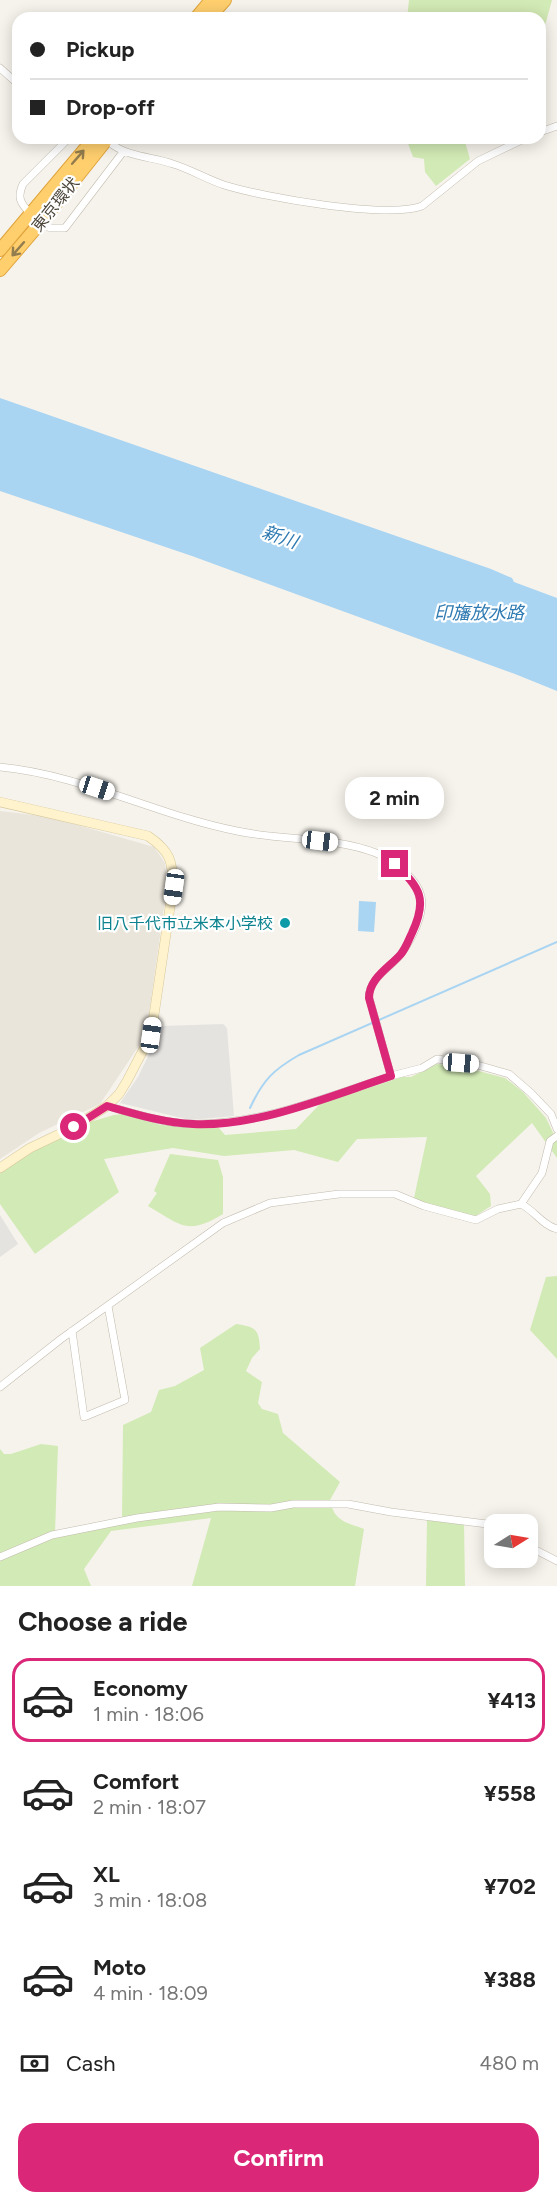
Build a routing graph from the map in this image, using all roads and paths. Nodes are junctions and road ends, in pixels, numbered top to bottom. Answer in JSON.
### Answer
{"nodes":[{"id":1,"x":211,"y":0,"type":"edge"},
{"id":2,"x":225,"y":0,"type":"edge"},
{"id":3,"x":201,"y":12,"type":"edge"},
{"id":4,"x":214,"y":12,"type":"edge"},
{"id":5,"x":0,"y":68,"type":"edge"},
{"id":6,"x":12,"y":79,"type":"edge"},
{"id":7,"x":63,"y":144,"type":"edge"},
{"id":8,"x":89,"y":144,"type":"edge"},
{"id":9,"x":108,"y":144,"type":"edge"},
{"id":10,"x":113,"y":144,"type":"edge"},
{"id":11,"x":513,"y":144,"type":"edge"},
{"id":12,"x":123,"y":152,"type":"junction"},
{"id":13,"x":30,"y":213,"type":"junction"},
{"id":14,"x":42,"y":222,"type":"junction"},
{"id":15,"x":0,"y":250,"type":"edge"},
{"id":16,"x":0,"y":270,"type":"edge"},
{"id":17,"x":0,"y":766,"type":"edge"},
{"id":18,"x":0,"y":802,"type":"edge"},
{"id":19,"x":391,"y":1076,"type":"junction"},
{"id":20,"x":107,"y":1106,"type":"junction"},
{"id":21,"x":557,"y":1129,"type":"edge"},
{"id":22,"x":557,"y":1136,"type":"edge"},
{"id":23,"x":0,"y":1168,"type":"edge"},
{"id":24,"x":521,"y":1204,"type":"junction"},
{"id":25,"x":557,"y":1229,"type":"edge"},
{"id":26,"x":108,"y":1306,"type":"junction"},
{"id":27,"x":72,"y":1331,"type":"junction"},
{"id":28,"x":0,"y":1387,"type":"edge"},
{"id":29,"x":484,"y":1524,"type":"edge"},
{"id":30,"x":538,"y":1551,"type":"edge"},
{"id":31,"x":0,"y":1557,"type":"edge"},
{"id":32,"x":557,"y":1561,"type":"edge"}],
"edges":[{"from":1,"to":3,"type":"highway"},
{"from":2,"to":4,"type":"highway"},
{"from":5,"to":6,"type":"street"},
{"from":7,"to":13,"type":"street"},
{"from":13,"to":8,"type":"highway","name":"東京環状","one_way":true},
{"from":9,"to":14,"type":"highway","name":"東京環状"},
{"from":10,"to":12,"type":"street"},
{"from":11,"to":12,"type":"street"},
{"from":12,"to":14,"type":"street"},
{"from":13,"to":15,"type":"highway","name":"東京環状"},
{"from":14,"to":16,"type":"highway","name":"東京環状","one_way":true},
{"from":17,"to":19,"type":"street"},
{"from":18,"to":20,"type":"street"},
{"from":19,"to":20,"type":"street"},
{"from":19,"to":21,"type":"street"},
{"from":20,"to":23,"type":"street"},
{"from":22,"to":24,"type":"street"},
{"from":24,"to":25,"type":"street"},
{"from":24,"to":26,"type":"street"},
{"from":26,"to":27,"type":"street"},
{"from":26,"to":27,"type":"street"},
{"from":27,"to":28,"type":"street"},
{"from":29,"to":31,"type":"street"},
{"from":30,"to":32,"type":"street"}]}
